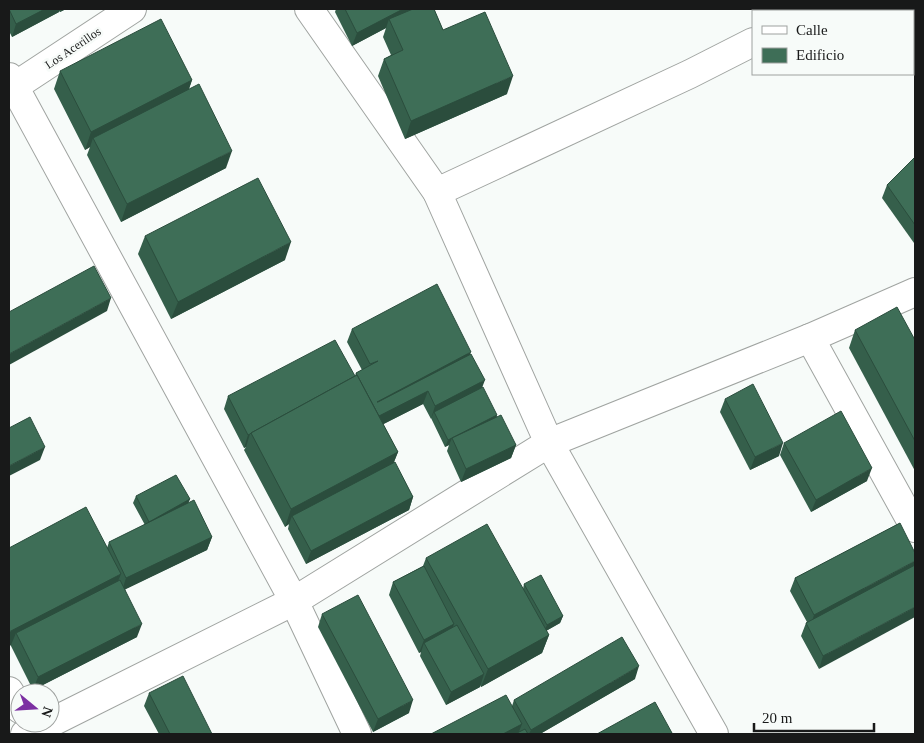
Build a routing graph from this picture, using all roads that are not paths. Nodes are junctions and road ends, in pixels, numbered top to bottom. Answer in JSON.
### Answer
{"nodes":[{"id":1,"x":132,"y":9,"type":"edge"},
{"id":2,"x":309,"y":9,"type":"edge"},
{"id":3,"x":752,"y":43,"type":"edge"},
{"id":4,"x":10,"y":85,"type":"edge"},
{"id":5,"x":437,"y":192,"type":"junction"},
{"id":6,"x":915,"y":292,"type":"edge"},
{"id":7,"x":810,"y":338,"type":"junction"},
{"id":8,"x":549,"y":443,"type":"junction"},
{"id":9,"x":915,"y":528,"type":"edge"},
{"id":10,"x":294,"y":601,"type":"junction"},
{"id":11,"x":60,"y":713,"type":"edge"},
{"id":12,"x":357,"y":734,"type":"edge"},
{"id":13,"x":714,"y":734,"type":"edge"}],
"edges":[{"from":1,"to":4,"type":"street","name":"Los Acerillos"},
{"from":2,"to":5,"type":"street"},
{"from":3,"to":5,"type":"street"},
{"from":4,"to":10,"type":"street"},
{"from":5,"to":8,"type":"street"},
{"from":6,"to":7,"type":"street"},
{"from":7,"to":8,"type":"street"},
{"from":7,"to":9,"type":"street"},
{"from":8,"to":10,"type":"street"},
{"from":8,"to":13,"type":"street"},
{"from":10,"to":11,"type":"street"},
{"from":10,"to":12,"type":"street"}]}
